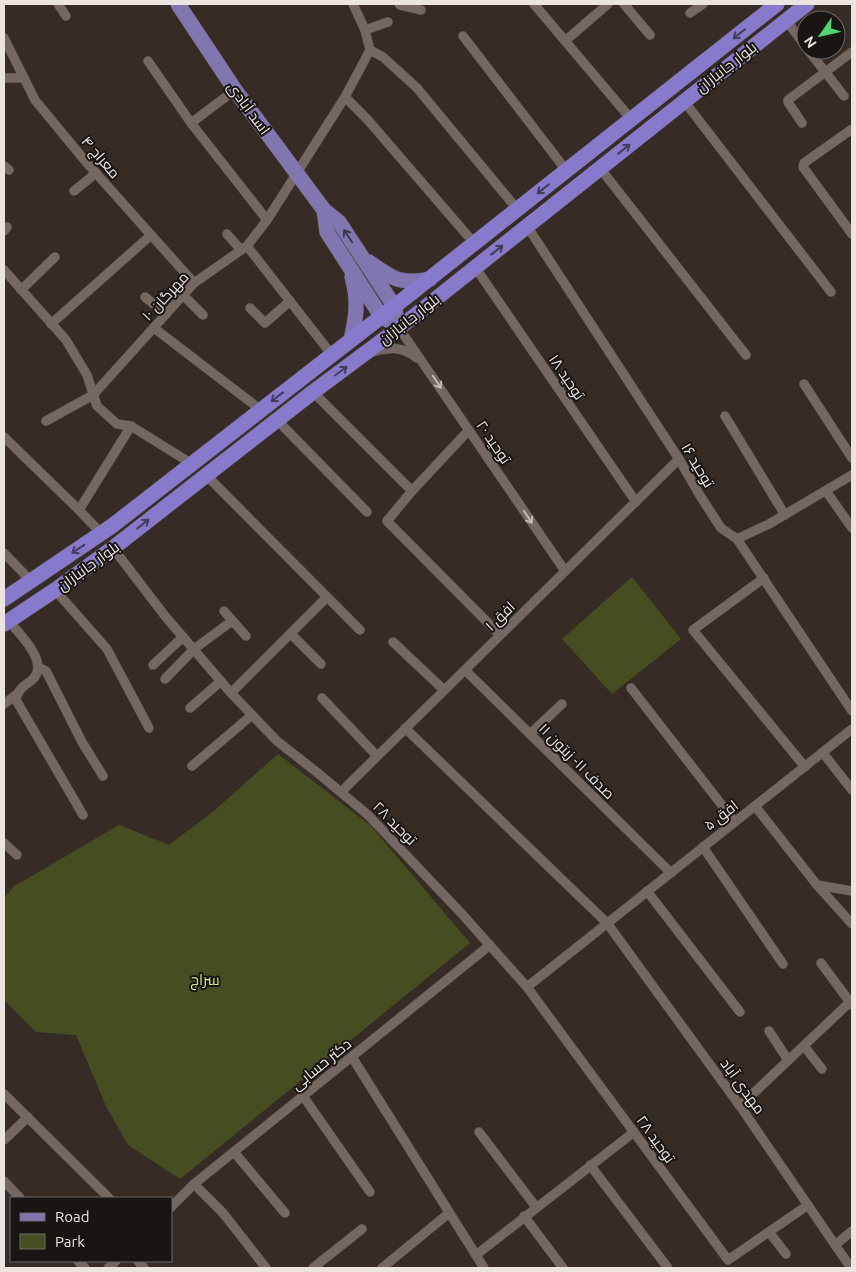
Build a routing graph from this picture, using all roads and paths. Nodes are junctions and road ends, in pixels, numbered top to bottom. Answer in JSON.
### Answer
{"nodes":[{"id":1,"x":58,"y":4,"type":"edge"},
{"id":2,"x":178,"y":4,"type":"edge"},
{"id":3,"x":353,"y":4,"type":"edge"},
{"id":4,"x":399,"y":4,"type":"edge"},
{"id":5,"x":534,"y":4,"type":"edge"},
{"id":6,"x":608,"y":4,"type":"edge"},
{"id":7,"x":624,"y":4,"type":"edge"},
{"id":8,"x":703,"y":4,"type":"edge"},
{"id":9,"x":806,"y":4,"type":"edge"},
{"id":10,"x":774,"y":5,"type":"edge"},
{"id":11,"x":421,"y":10,"type":"dead end"},
{"id":12,"x":690,"y":13,"type":"dead end"},
{"id":13,"x":66,"y":16,"type":"dead end"},
{"id":14,"x":786,"y":20,"type":"junction"},
{"id":15,"x":388,"y":22,"type":"dead end"},
{"id":16,"x":365,"y":30,"type":"junction"},
{"id":17,"x":796,"y":34,"type":"edge"},
{"id":18,"x":650,"y":35,"type":"dead end"},
{"id":19,"x":463,"y":36,"type":"dead end"},
{"id":20,"x":4,"y":38,"type":"edge"},
{"id":21,"x":565,"y":41,"type":"junction"},
{"id":22,"x":370,"y":50,"type":"junction"},
{"id":23,"x":852,"y":52,"type":"edge"},
{"id":24,"x":816,"y":60,"type":"edge"},
{"id":25,"x":148,"y":61,"type":"dead end"},
{"id":26,"x":825,"y":72,"type":"junction"},
{"id":27,"x":4,"y":78,"type":"edge"},
{"id":28,"x":24,"y":78,"type":"junction"},
{"id":29,"x":235,"y":90,"type":"junction"},
{"id":30,"x":844,"y":96,"type":"dead end"},
{"id":31,"x":345,"y":97,"type":"junction"},
{"id":32,"x":684,"y":102,"type":"junction"},
{"id":33,"x":631,"y":119,"type":"junction"},
{"id":34,"x":802,"y":122,"type":"dead end"},
{"id":35,"x":191,"y":123,"type":"junction"},
{"id":36,"x":852,"y":129,"type":"edge"},
{"id":37,"x":600,"y":168,"type":"junction"},
{"id":38,"x":566,"y":170,"type":"junction"},
{"id":39,"x":96,"y":173,"type":"junction"},
{"id":40,"x":298,"y":174,"type":"junction"},
{"id":41,"x":74,"y":191,"type":"dead end"},
{"id":42,"x":518,"y":209,"type":"junction"},
{"id":43,"x":324,"y":210,"type":"junction"},
{"id":44,"x":267,"y":220,"type":"junction"},
{"id":45,"x":528,"y":226,"type":"junction"},
{"id":46,"x":227,"y":234,"type":"dead end"},
{"id":47,"x":852,"y":234,"type":"edge"},
{"id":48,"x":151,"y":235,"type":"junction"},
{"id":49,"x":474,"y":243,"type":"junction"},
{"id":50,"x":244,"y":248,"type":"junction"},
{"id":51,"x":361,"y":255,"type":"junction"},
{"id":52,"x":55,"y":257,"type":"dead end"},
{"id":53,"x":348,"y":264,"type":"junction"},
{"id":54,"x":475,"y":267,"type":"junction"},
{"id":55,"x":4,"y":270,"type":"edge"},
{"id":56,"x":430,"y":279,"type":"junction"},
{"id":57,"x":8,"y":281,"type":"edge"},
{"id":58,"x":194,"y":283,"type":"junction"},
{"id":59,"x":21,"y":290,"type":"junction"},
{"id":60,"x":832,"y":292,"type":"dead end"},
{"id":61,"x":183,"y":295,"type":"junction"},
{"id":62,"x":144,"y":297,"type":"dead end"},
{"id":63,"x":290,"y":301,"type":"junction"},
{"id":64,"x":394,"y":306,"type":"junction"},
{"id":65,"x":250,"y":308,"type":"dead end"},
{"id":66,"x":166,"y":314,"type":"junction"},
{"id":67,"x":203,"y":315,"type":"dead end"},
{"id":68,"x":382,"y":316,"type":"junction"},
{"id":69,"x":51,"y":324,"type":"junction"},
{"id":70,"x":154,"y":328,"type":"junction"},
{"id":71,"x":399,"y":328,"type":"junction"},
{"id":72,"x":351,"y":340,"type":"junction"},
{"id":73,"x":363,"y":354,"type":"junction"},
{"id":74,"x":332,"y":355,"type":"junction"},
{"id":75,"x":746,"y":355,"type":"dead end"},
{"id":76,"x":423,"y":362,"type":"junction"},
{"id":77,"x":804,"y":384,"type":"dead end"},
{"id":78,"x":313,"y":392,"type":"junction"},
{"id":79,"x":93,"y":395,"type":"junction"},
{"id":80,"x":261,"y":410,"type":"junction"},
{"id":81,"x":725,"y":416,"type":"dead end"},
{"id":82,"x":277,"y":420,"type":"junction"},
{"id":83,"x":46,"y":421,"type":"dead end"},
{"id":84,"x":131,"y":426,"type":"junction"},
{"id":85,"x":469,"y":430,"type":"junction"},
{"id":86,"x":4,"y":437,"type":"edge"},
{"id":87,"x":852,"y":458,"type":"edge"},
{"id":88,"x":680,"y":459,"type":"junction"},
{"id":89,"x":192,"y":464,"type":"junction"},
{"id":90,"x":206,"y":475,"type":"junction"},
{"id":91,"x":852,"y":475,"type":"edge"},
{"id":92,"x":412,"y":491,"type":"junction"},
{"id":93,"x":826,"y":491,"type":"junction"},
{"id":94,"x":636,"y":502,"type":"junction"},
{"id":95,"x":80,"y":510,"type":"junction"},
{"id":96,"x":367,"y":512,"type":"dead end"},
{"id":97,"x":785,"y":515,"type":"junction"},
{"id":98,"x":852,"y":528,"type":"edge"},
{"id":99,"x":101,"y":533,"type":"junction"},
{"id":100,"x":737,"y":539,"type":"junction"},
{"id":101,"x":113,"y":548,"type":"junction"},
{"id":102,"x":4,"y":553,"type":"edge"},
{"id":103,"x":565,"y":571,"type":"junction"},
{"id":104,"x":764,"y":578,"type":"junction"},
{"id":105,"x":31,"y":581,"type":"junction"},
{"id":106,"x":55,"y":590,"type":"junction"},
{"id":107,"x":327,"y":597,"type":"junction"},
{"id":108,"x":4,"y":599,"type":"edge"},
{"id":109,"x":224,"y":611,"type":"dead end"},
{"id":110,"x":232,"y":620,"type":"junction"},
{"id":111,"x":6,"y":622,"type":"edge"},
{"id":112,"x":360,"y":630,"type":"dead end"},
{"id":113,"x":291,"y":634,"type":"junction"},
{"id":114,"x":500,"y":635,"type":"junction"},
{"id":115,"x":246,"y":636,"type":"dead end"},
{"id":116,"x":183,"y":637,"type":"junction"},
{"id":117,"x":393,"y":642,"type":"dead end"},
{"id":118,"x":194,"y":649,"type":"junction"},
{"id":119,"x":321,"y":664,"type":"dead end"},
{"id":120,"x":153,"y":665,"type":"dead end"},
{"id":121,"x":38,"y":667,"type":"junction"},
{"id":122,"x":465,"y":670,"type":"junction"},
{"id":123,"x":165,"y":679,"type":"dead end"},
{"id":124,"x":221,"y":681,"type":"junction"},
{"id":125,"x":631,"y":688,"type":"dead end"},
{"id":126,"x":444,"y":690,"type":"junction"},
{"id":127,"x":231,"y":693,"type":"junction"},
{"id":128,"x":16,"y":694,"type":"junction"},
{"id":129,"x":322,"y":698,"type":"dead end"},
{"id":130,"x":4,"y":704,"type":"edge"},
{"id":131,"x":562,"y":704,"type":"dead end"},
{"id":132,"x":190,"y":708,"type":"dead end"},
{"id":133,"x":852,"y":710,"type":"edge"},
{"id":134,"x":252,"y":715,"type":"junction"},
{"id":135,"x":149,"y":728,"type":"dead end"},
{"id":136,"x":405,"y":728,"type":"junction"},
{"id":137,"x":852,"y":729,"type":"edge"},
{"id":138,"x":530,"y":734,"type":"junction"},
{"id":139,"x":822,"y":753,"type":"junction"},
{"id":140,"x":377,"y":756,"type":"junction"},
{"id":141,"x":192,"y":766,"type":"dead end"},
{"id":142,"x":805,"y":767,"type":"junction"},
{"id":143,"x":103,"y":776,"type":"dead end"},
{"id":144,"x":852,"y":790,"type":"edge"},
{"id":145,"x":341,"y":792,"type":"junction"},
{"id":146,"x":755,"y":806,"type":"junction"},
{"id":147,"x":83,"y":815,"type":"dead end"},
{"id":148,"x":736,"y":822,"type":"junction"},
{"id":149,"x":4,"y":843,"type":"edge"},
{"id":150,"x":703,"y":847,"type":"junction"},
{"id":151,"x":17,"y":855,"type":"dead end"},
{"id":152,"x":671,"y":873,"type":"junction"},
{"id":153,"x":817,"y":885,"type":"junction"},
{"id":154,"x":852,"y":890,"type":"edge"},
{"id":155,"x":647,"y":891,"type":"junction"},
{"id":156,"x":607,"y":923,"type":"junction"},
{"id":157,"x":852,"y":924,"type":"edge"},
{"id":158,"x":490,"y":945,"type":"junction"},
{"id":159,"x":783,"y":964,"type":"dead end"},
{"id":160,"x":821,"y":964,"type":"dead end"},
{"id":161,"x":527,"y":986,"type":"junction"},
{"id":162,"x":851,"y":1004,"type":"edge"},
{"id":163,"x":740,"y":1012,"type":"dead end"},
{"id":164,"x":769,"y":1032,"type":"dead end"},
{"id":165,"x":804,"y":1046,"type":"junction"},
{"id":166,"x":352,"y":1057,"type":"junction"},
{"id":167,"x":788,"y":1060,"type":"junction"},
{"id":168,"x":822,"y":1069,"type":"dead end"},
{"id":169,"x":4,"y":1094,"type":"edge"},
{"id":170,"x":303,"y":1096,"type":"junction"},
{"id":171,"x":740,"y":1106,"type":"junction"},
{"id":172,"x":28,"y":1117,"type":"junction"},
{"id":173,"x":479,"y":1132,"type":"dead end"},
{"id":174,"x":634,"y":1132,"type":"junction"},
{"id":175,"x":4,"y":1140,"type":"edge"},
{"id":176,"x":234,"y":1152,"type":"junction"},
{"id":177,"x":590,"y":1165,"type":"junction"},
{"id":178,"x":4,"y":1181,"type":"edge"},
{"id":179,"x":194,"y":1184,"type":"junction"},
{"id":180,"x":370,"y":1192,"type":"dead end"},
{"id":181,"x":19,"y":1197,"type":"edge"},
{"id":182,"x":109,"y":1197,"type":"edge"},
{"id":183,"x":808,"y":1205,"type":"junction"},
{"id":184,"x":172,"y":1206,"type":"edge"},
{"id":185,"x":536,"y":1207,"type":"junction"},
{"id":186,"x":449,"y":1212,"type":"junction"},
{"id":187,"x":285,"y":1213,"type":"dead end"},
{"id":188,"x":524,"y":1216,"type":"junction"},
{"id":189,"x":362,"y":1230,"type":"dead end"},
{"id":190,"x":852,"y":1231,"type":"edge"},
{"id":191,"x":770,"y":1232,"type":"junction"},
{"id":192,"x":835,"y":1245,"type":"junction"},
{"id":193,"x":786,"y":1254,"type":"dead end"},
{"id":194,"x":476,"y":1255,"type":"junction"},
{"id":195,"x":266,"y":1268,"type":"edge"},
{"id":196,"x":313,"y":1268,"type":"edge"},
{"id":197,"x":382,"y":1268,"type":"edge"},
{"id":198,"x":484,"y":1268,"type":"edge"},
{"id":199,"x":563,"y":1268,"type":"edge"},
{"id":200,"x":668,"y":1268,"type":"edge"},
{"id":201,"x":851,"y":1268,"type":"edge"}],
"edges":[{"from":1,"to":13,"type":"street"},
{"from":2,"to":29,"type":"main road","name":"اسد آبادی"},
{"from":3,"to":16,"type":"street"},
{"from":4,"to":11,"type":"street"},
{"from":5,"to":21,"type":"street"},
{"from":6,"to":21,"type":"street"},
{"from":7,"to":18,"type":"street"},
{"from":8,"to":12,"type":"street"},
{"from":9,"to":14,"type":"highway","name":"بلوار جانبازان"},
{"from":10,"to":33,"type":"highway","name":"بلوار جانبازان","one_way":true},
{"from":14,"to":17,"type":"street"},
{"from":14,"to":32,"type":"highway","name":"بلوار جانبازان"},
{"from":15,"to":16,"type":"street"},
{"from":16,"to":22,"type":"street"},
{"from":19,"to":38,"type":"street"},
{"from":20,"to":28,"type":"street","name":"معراج ۴"},
{"from":21,"to":33,"type":"street"},
{"from":22,"to":31,"type":"street","name":"مهرگان ۱۰"},
{"from":22,"to":42,"type":"street"},
{"from":23,"to":26,"type":"street"},
{"from":24,"to":26,"type":"street"},
{"from":25,"to":35,"type":"street"},
{"from":26,"to":30,"type":"street"},
{"from":26,"to":34,"type":"street"},
{"from":27,"to":28,"type":"street"},
{"from":28,"to":39,"type":"street","name":"معراج ۴"},
{"from":29,"to":35,"type":"street"},
{"from":29,"to":40,"type":"main road","name":"اسد آبادی"},
{"from":31,"to":40,"type":"street","name":"مهرگان ۱۰"},
{"from":31,"to":49,"type":"street"},
{"from":37,"to":32,"type":"highway","name":"بلوار جانبازان","one_way":true},
{"from":32,"to":60,"type":"street"},
{"from":33,"to":38,"type":"highway","name":"بلوار جانبازان"},
{"from":35,"to":44,"type":"street"},
{"from":36,"to":47,"type":"street"},
{"from":37,"to":45,"type":"highway","name":"بلوار جانبازان"},
{"from":37,"to":75,"type":"street"},
{"from":38,"to":42,"type":"highway","name":"بلوار جانبازان","one_way":true},
{"from":39,"to":41,"type":"street"},
{"from":39,"to":48,"type":"street","name":"معراج ۴"},
{"from":40,"to":43,"type":"main road","name":"اسد آبادی"},
{"from":40,"to":44,"type":"street","name":"مهرگان ۱۰"},
{"from":42,"to":49,"type":"highway","name":"بلوار جانبازان"},
{"from":51,"to":43,"type":"main road","name":"اسد آبادی","one_way":true},
{"from":43,"to":53,"type":"main road","name":"اسد آبادی"},
{"from":44,"to":50,"type":"street","name":"مهرگان ۱۰"},
{"from":54,"to":45,"type":"highway","name":"بلوار جانبازان","one_way":true},
{"from":45,"to":88,"type":"street","name":"توحید ۱۶"},
{"from":46,"to":50,"type":"street"},
{"from":48,"to":58,"type":"street","name":"معراج ۴"},
{"from":48,"to":69,"type":"street"},
{"from":49,"to":56,"type":"highway","name":"بلوار جانبازان"},
{"from":50,"to":58,"type":"street","name":"مهرگان ۱۰"},
{"from":50,"to":63,"type":"street"},
{"from":51,"to":56,"type":"main road"},
{"from":51,"to":64,"type":"main road","name":"اسد آبادی"},
{"from":52,"to":59,"type":"street"},
{"from":53,"to":68,"type":"main road","name":"اسد آبادی"},
{"from":53,"to":72,"type":"main road"},
{"from":54,"to":71,"type":"highway","name":"بلوار جانبازان"},
{"from":54,"to":94,"type":"street","name":"توحید ۱۸"},
{"from":55,"to":57,"type":"street"},
{"from":56,"to":64,"type":"highway","name":"بلوار جانبازان"},
{"from":57,"to":59,"type":"street"},
{"from":58,"to":61,"type":"street","name":"مهرگان ۱۰"},
{"from":59,"to":69,"type":"street"},
{"from":61,"to":66,"type":"street","name":"مهرگان ۱۰"},
{"from":61,"to":67,"type":"street"},
{"from":62,"to":66,"type":"street"},
{"from":63,"to":65,"type":"street"},
{"from":63,"to":74,"type":"street"},
{"from":64,"to":68,"type":"highway","name":"بلوار جانبازان"},
{"from":64,"to":71,"type":"main road"},
{"from":66,"to":70,"type":"street","name":"مهرگان ۱۰"},
{"from":68,"to":71,"type":"main road"},
{"from":68,"to":72,"type":"highway","name":"بلوار جانبازان"},
{"from":69,"to":79,"type":"street"},
{"from":70,"to":79,"type":"street","name":"مهرگان ۱۰"},
{"from":70,"to":80,"type":"street"},
{"from":71,"to":73,"type":"highway","name":"بلوار جانبازان"},
{"from":71,"to":76,"type":"street","name":"توحید ۲۰"},
{"from":72,"to":74,"type":"highway","name":"بلوار جانبازان"},
{"from":73,"to":76,"type":"street"},
{"from":78,"to":73,"type":"highway","name":"بلوار جانبازان","one_way":true},
{"from":74,"to":80,"type":"highway","name":"بلوار جانبازان","one_way":true},
{"from":76,"to":85,"type":"street","name":"توحید ۲۰","one_way":true},
{"from":77,"to":87,"type":"street"},
{"from":78,"to":82,"type":"highway","name":"بلوار جانبازان"},
{"from":78,"to":92,"type":"street"},
{"from":79,"to":83,"type":"street","name":"مهرگان ۱۰"},
{"from":79,"to":84,"type":"street"},
{"from":80,"to":89,"type":"highway","name":"بلوار جانبازان"},
{"from":81,"to":97,"type":"street"},
{"from":82,"to":90,"type":"highway","name":"بلوار جانبازان"},
{"from":82,"to":96,"type":"street"},
{"from":84,"to":89,"type":"street"},
{"from":84,"to":95,"type":"street"},
{"from":85,"to":92,"type":"street"},
{"from":85,"to":103,"type":"street","name":"توحید ۲۰","one_way":true},
{"from":86,"to":95,"type":"street"},
{"from":88,"to":94,"type":"street","name":"افق ۱"},
{"from":88,"to":100,"type":"street","name":"توحید ۱۶"},
{"from":89,"to":99,"type":"highway","name":"بلوار جانبازان"},
{"from":101,"to":90,"type":"highway","name":"بلوار جانبازان","one_way":true},
{"from":90,"to":107,"type":"street"},
{"from":91,"to":93,"type":"street"},
{"from":92,"to":114,"type":"street"},
{"from":93,"to":97,"type":"street"},
{"from":93,"to":98,"type":"street"},
{"from":94,"to":103,"type":"street","name":"افق ۱"},
{"from":95,"to":99,"type":"street"},
{"from":97,"to":100,"type":"street"},
{"from":99,"to":105,"type":"highway","name":"بلوار جانبازان","one_way":true},
{"from":100,"to":104,"type":"street","name":"توحید ۱۶"},
{"from":101,"to":106,"type":"highway","name":"بلوار جانبازان"},
{"from":101,"to":116,"type":"street","name":"توحید ۲۸"},
{"from":102,"to":105,"type":"street"},
{"from":103,"to":114,"type":"street","name":"افق ۱"},
{"from":104,"to":133,"type":"street","name":"توحید ۱۶"},
{"from":104,"to":142,"type":"street"},
{"from":105,"to":108,"type":"highway","name":"بلوار جانبازان"},
{"from":106,"to":111,"type":"highway","name":"بلوار جانبازان"},
{"from":106,"to":135,"type":"street"},
{"from":107,"to":112,"type":"street"},
{"from":107,"to":113,"type":"street"},
{"from":109,"to":110,"type":"street"},
{"from":110,"to":115,"type":"street"},
{"from":110,"to":118,"type":"street"},
{"from":111,"to":121,"type":"street"},
{"from":113,"to":119,"type":"street"},
{"from":113,"to":127,"type":"street"},
{"from":114,"to":122,"type":"street","name":"افق ۱"},
{"from":116,"to":118,"type":"street","name":"توحید ۲۸"},
{"from":116,"to":120,"type":"street"},
{"from":117,"to":126,"type":"street"},
{"from":118,"to":123,"type":"street"},
{"from":118,"to":124,"type":"street","name":"توحید ۲۸"},
{"from":121,"to":128,"type":"street"},
{"from":121,"to":143,"type":"street"},
{"from":122,"to":126,"type":"street","name":"افق ۱"},
{"from":122,"to":138,"type":"street","name":"صدف ۱۱- زیتون ۱۱"},
{"from":124,"to":127,"type":"street","name":"توحید ۲۸"},
{"from":124,"to":132,"type":"street"},
{"from":125,"to":148,"type":"street"},
{"from":126,"to":136,"type":"street","name":"افق ۱"},
{"from":127,"to":134,"type":"street","name":"توحید ۲۸"},
{"from":128,"to":130,"type":"street"},
{"from":128,"to":147,"type":"street"},
{"from":129,"to":140,"type":"street"},
{"from":131,"to":138,"type":"street"},
{"from":134,"to":141,"type":"street"},
{"from":134,"to":145,"type":"street","name":"توحید ۲۸"},
{"from":136,"to":140,"type":"street","name":"افق ۱"},
{"from":136,"to":156,"type":"street","name":"مهدی آباد"},
{"from":137,"to":139,"type":"street","name":"افق ۵"},
{"from":138,"to":152,"type":"street","name":"صدف ۱۱- زیتون ۱۱"},
{"from":139,"to":142,"type":"street","name":"افق ۵"},
{"from":139,"to":144,"type":"street"},
{"from":140,"to":145,"type":"street","name":"افق ۱"},
{"from":142,"to":146,"type":"street","name":"افق ۵"},
{"from":145,"to":158,"type":"street","name":"توحید ۲۸"},
{"from":146,"to":148,"type":"street","name":"افق ۵"},
{"from":146,"to":153,"type":"street"},
{"from":148,"to":150,"type":"street","name":"افق ۵"},
{"from":149,"to":151,"type":"street"},
{"from":150,"to":152,"type":"street","name":"افق ۵"},
{"from":150,"to":159,"type":"street"},
{"from":152,"to":155,"type":"street","name":"افق ۵"},
{"from":153,"to":154,"type":"street"},
{"from":153,"to":157,"type":"street"},
{"from":155,"to":156,"type":"street","name":"افق ۵"},
{"from":155,"to":163,"type":"street"},
{"from":156,"to":161,"type":"street"},
{"from":156,"to":171,"type":"street","name":"مهدی آباد"},
{"from":158,"to":161,"type":"street","name":"توحید ۲۸"},
{"from":158,"to":166,"type":"street","name":"دکتر حسابی"},
{"from":160,"to":162,"type":"street"},
{"from":161,"to":174,"type":"street","name":"توحید ۲۸"},
{"from":162,"to":165,"type":"street"},
{"from":164,"to":167,"type":"street"},
{"from":165,"to":167,"type":"street"},
{"from":165,"to":168,"type":"street"},
{"from":166,"to":170,"type":"street","name":"دکتر حسابی"},
{"from":166,"to":186,"type":"street"},
{"from":167,"to":171,"type":"street"},
{"from":169,"to":172,"type":"street"},
{"from":170,"to":176,"type":"street","name":"دکتر حسابی"},
{"from":170,"to":180,"type":"street"},
{"from":171,"to":183,"type":"street","name":"مهدی آباد"},
{"from":172,"to":175,"type":"street"},
{"from":172,"to":182,"type":"street"},
{"from":173,"to":185,"type":"street"},
{"from":174,"to":177,"type":"street"},
{"from":174,"to":191,"type":"street","name":"توحید ۲۸"},
{"from":176,"to":179,"type":"street","name":"دکتر حسابی"},
{"from":176,"to":187,"type":"street"},
{"from":177,"to":185,"type":"street"},
{"from":177,"to":200,"type":"street"},
{"from":178,"to":181,"type":"street"},
{"from":179,"to":184,"type":"street","name":"دکتر حسابی"},
{"from":179,"to":195,"type":"street"},
{"from":183,"to":191,"type":"street"},
{"from":183,"to":192,"type":"street","name":"مهدی آباد"},
{"from":185,"to":188,"type":"street"},
{"from":186,"to":194,"type":"street"},
{"from":186,"to":197,"type":"street"},
{"from":188,"to":194,"type":"street"},
{"from":188,"to":199,"type":"street"},
{"from":189,"to":196,"type":"street"},
{"from":190,"to":192,"type":"street"},
{"from":191,"to":193,"type":"street"},
{"from":192,"to":201,"type":"street","name":"مهدی آباد"},
{"from":194,"to":198,"type":"street"}]}
